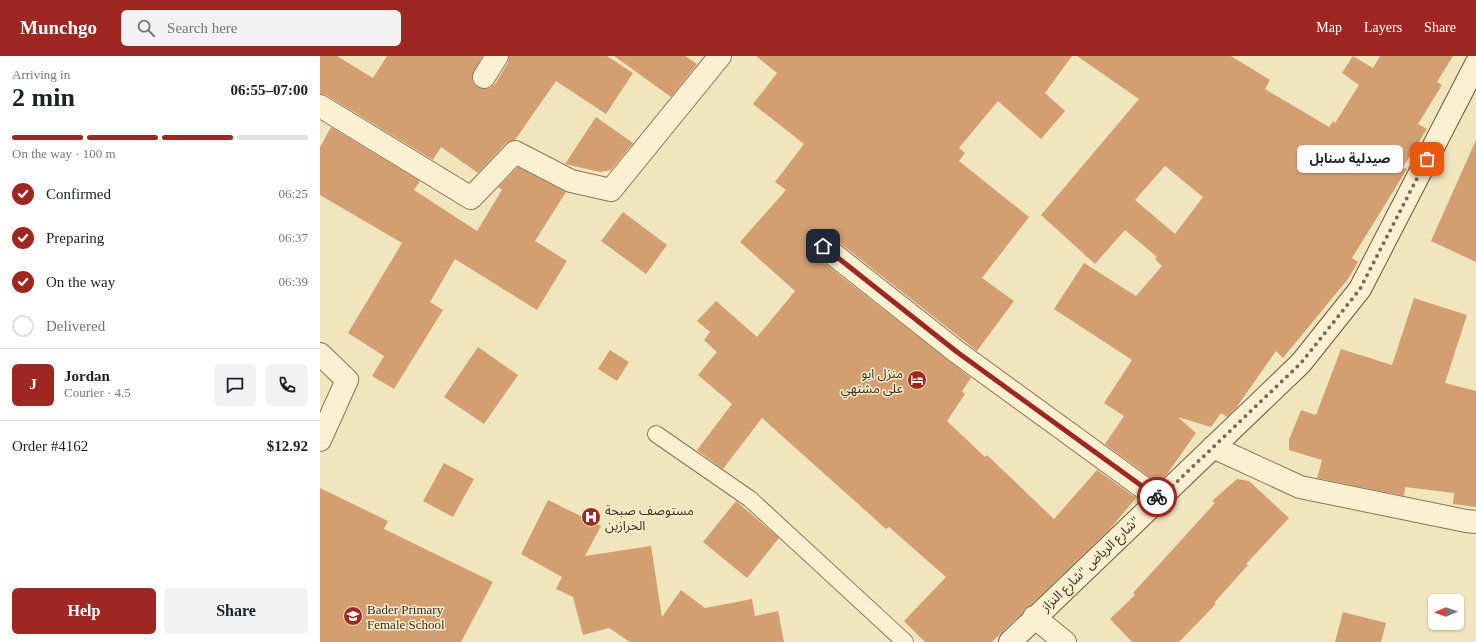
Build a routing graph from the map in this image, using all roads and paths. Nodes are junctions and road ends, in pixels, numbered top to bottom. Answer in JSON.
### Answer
{"nodes":[{"id":1,"x":497,"y":56,"type":"edge"},
{"id":2,"x":720,"y":56,"type":"edge"},
{"id":3,"x":1476,"y":64,"type":"edge"},
{"id":4,"x":484,"y":77,"type":"dead end"},
{"id":5,"x":320,"y":106,"type":"edge"},
{"id":6,"x":823,"y":246,"type":"dead end"},
{"id":7,"x":320,"y":354,"type":"edge"},
{"id":8,"x":656,"y":434,"type":"dead end"},
{"id":9,"x":320,"y":440,"type":"edge"},
{"id":10,"x":1213,"y":447,"type":"junction"},
{"id":11,"x":1159,"y":499,"type":"junction"},
{"id":12,"x":1476,"y":522,"type":"edge"},
{"id":13,"x":1034,"y":617,"type":"junction"},
{"id":14,"x":905,"y":642,"type":"edge"},
{"id":15,"x":1010,"y":642,"type":"edge"},
{"id":16,"x":1064,"y":642,"type":"edge"}],
"edges":[{"from":1,"to":4,"type":"street"},
{"from":2,"to":5,"type":"street"},
{"from":3,"to":10,"type":"street","name":"شارع الرياض \"شارع النزاز\""},
{"from":6,"to":11,"type":"street"},
{"from":7,"to":9,"type":"street"},
{"from":8,"to":14,"type":"lane"},
{"from":10,"to":11,"type":"street","name":"شارع الرياض \"شارع النزاز\""},
{"from":10,"to":12,"type":"street"},
{"from":11,"to":13,"type":"street","name":"شارع الرياض \"شارع النزاز\""},
{"from":13,"to":15,"type":"street","name":"شارع الرياض \"شارع النزاز\""},
{"from":13,"to":16,"type":"street"}]}
